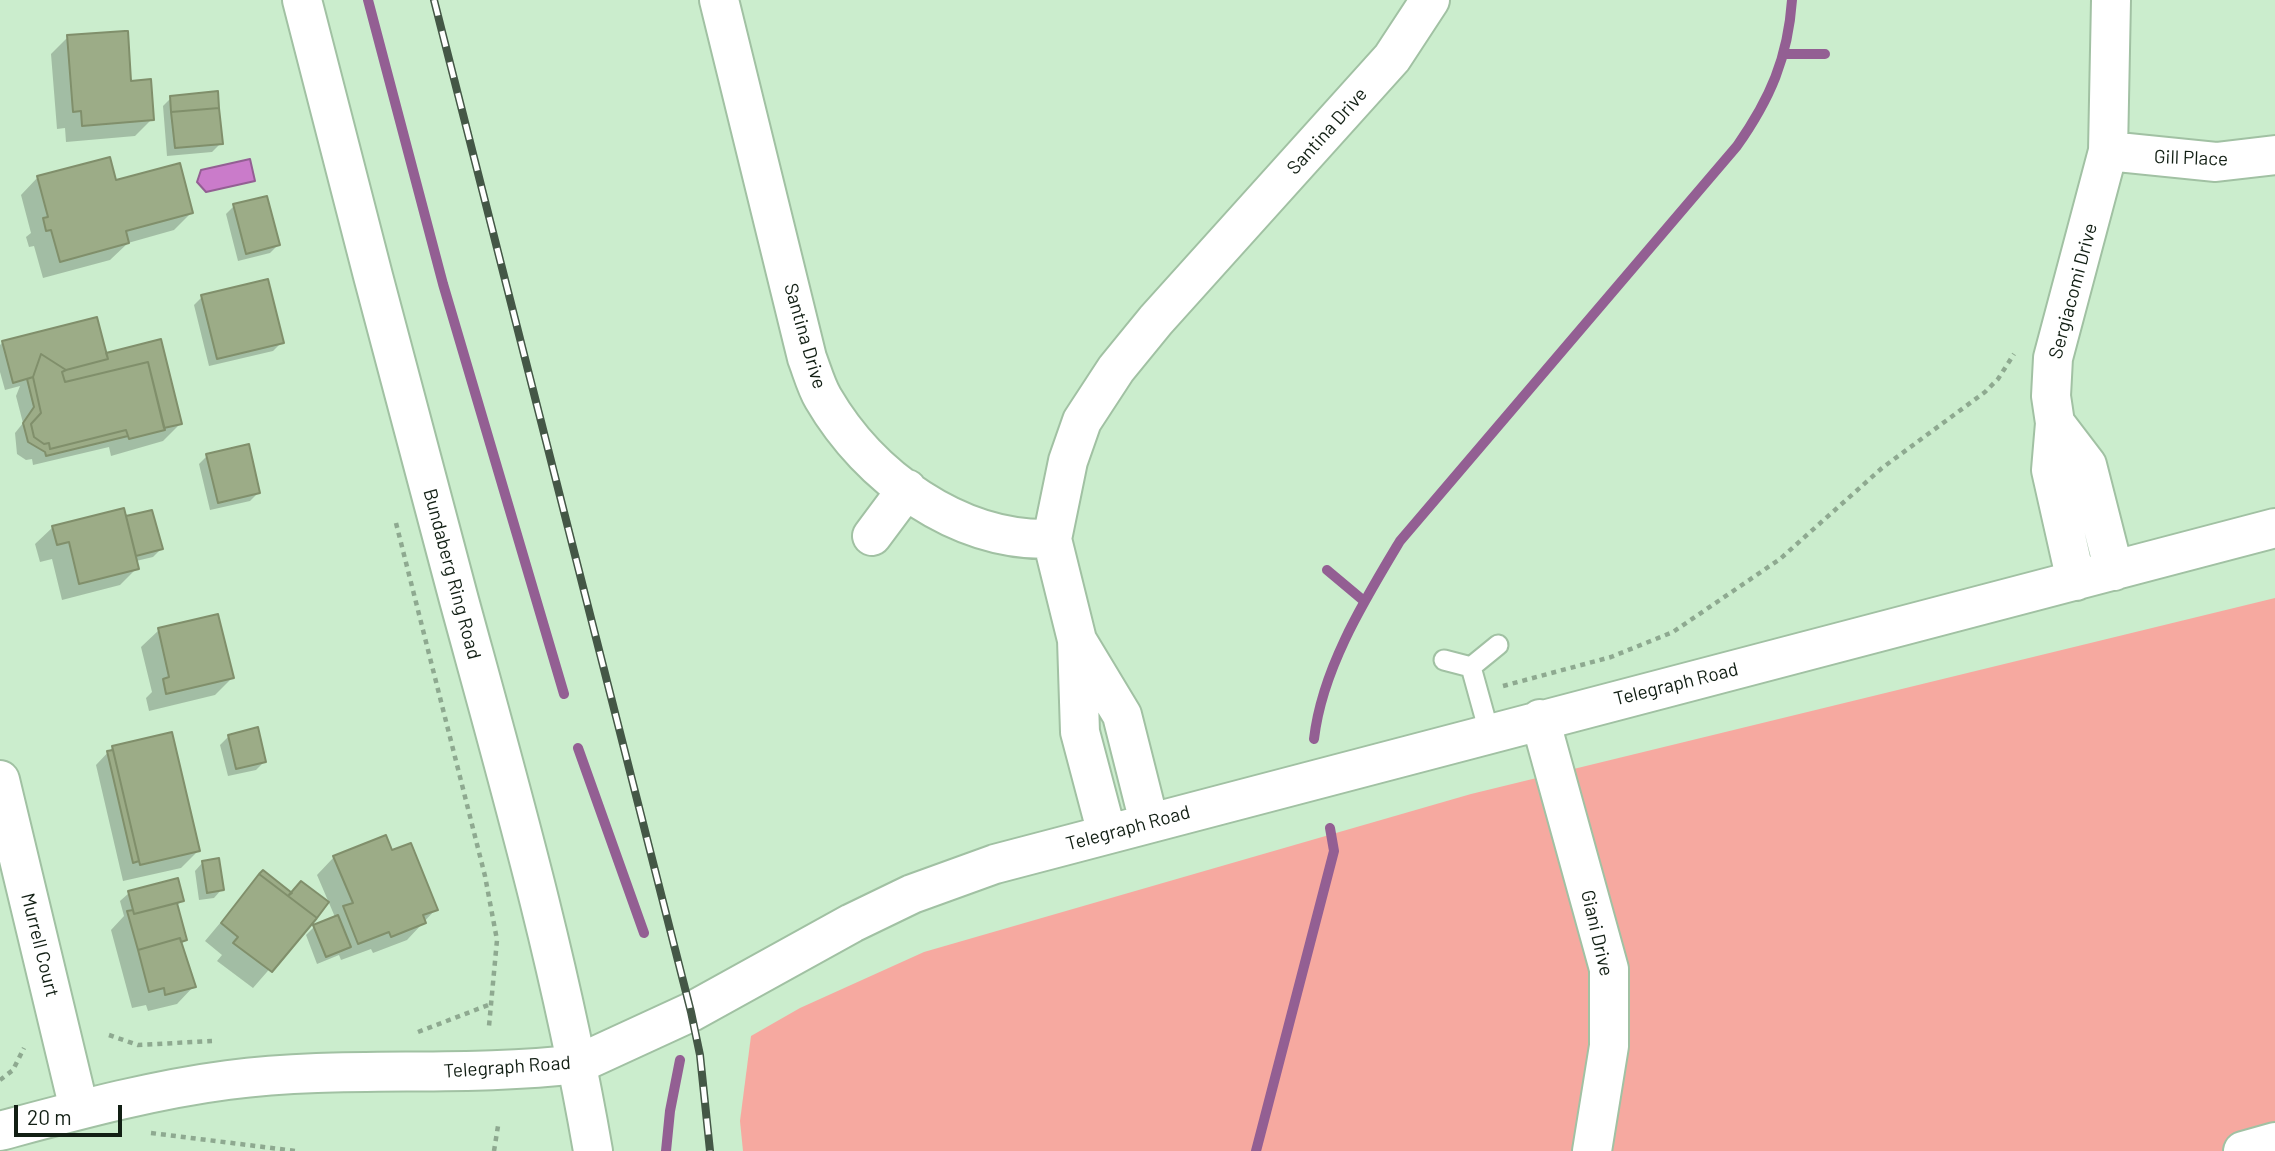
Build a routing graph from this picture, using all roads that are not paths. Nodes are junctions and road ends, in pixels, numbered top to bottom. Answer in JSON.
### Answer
{"nodes":[{"id":1,"x":302,"y":0,"type":"edge"},
{"id":2,"x":719,"y":0,"type":"edge"},
{"id":3,"x":1430,"y":0,"type":"edge"},
{"id":4,"x":2111,"y":0,"type":"edge"},
{"id":5,"x":2108,"y":151,"type":"junction"},
{"id":6,"x":2275,"y":155,"type":"edge"},
{"id":7,"x":2054,"y":423,"type":"junction"},
{"id":8,"x":907,"y":489,"type":"junction"},
{"id":9,"x":2275,"y":528,"type":"edge"},
{"id":10,"x":872,"y":536,"type":"dead end"},
{"id":11,"x":1052,"y":539,"type":"junction"},
{"id":12,"x":2114,"y":571,"type":"junction"},
{"id":13,"x":2076,"y":580,"type":"junction"},
{"id":14,"x":1077,"y":640,"type":"junction"},
{"id":15,"x":1498,"y":645,"type":"dead end"},
{"id":16,"x":1444,"y":660,"type":"dead end"},
{"id":17,"x":1471,"y":667,"type":"junction"},
{"id":18,"x":1540,"y":719,"type":"junction"},
{"id":19,"x":1489,"y":732,"type":"junction"},
{"id":20,"x":0,"y":780,"type":"edge"},
{"id":21,"x":1149,"y":822,"type":"junction"},
{"id":22,"x":1107,"y":834,"type":"junction"},
{"id":23,"x":578,"y":1064,"type":"junction"},
{"id":24,"x":79,"y":1109,"type":"junction"},
{"id":25,"x":0,"y":1131,"type":"edge"},
{"id":26,"x":2275,"y":1142,"type":"edge"},
{"id":27,"x":593,"y":1151,"type":"edge"},
{"id":28,"x":1592,"y":1151,"type":"edge"},
{"id":29,"x":2243,"y":1151,"type":"edge"}],
"edges":[{"from":1,"to":23,"type":"street","name":"Bundaberg Ring Road"},
{"from":2,"to":8,"type":"street","name":"Santina Drive"},
{"from":3,"to":11,"type":"street","name":"Santina Drive"},
{"from":4,"to":5,"type":"street","name":"Sergiacomi Drive"},
{"from":5,"to":6,"type":"street","name":"Gill Place"},
{"from":5,"to":7,"type":"street","name":"Sergiacomi Drive"},
{"from":7,"to":12,"type":"street"},
{"from":7,"to":13,"type":"street","name":"Sergiacomi Drive"},
{"from":8,"to":10,"type":"street"},
{"from":8,"to":11,"type":"street","name":"Santina Drive"},
{"from":9,"to":12,"type":"street","name":"Telegraph Road"},
{"from":11,"to":14,"type":"street","name":"Santina Drive"},
{"from":12,"to":13,"type":"street","name":"Telegraph Road"},
{"from":13,"to":18,"type":"street","name":"Telegraph Road"},
{"from":14,"to":21,"type":"street","name":"Santina Drive"},
{"from":14,"to":22,"type":"street","name":"Santina Drive"},
{"from":15,"to":17,"type":"lane"},
{"from":16,"to":17,"type":"lane"},
{"from":17,"to":19,"type":"lane"},
{"from":18,"to":19,"type":"street","name":"Telegraph Road"},
{"from":18,"to":28,"type":"street","name":"Giani Drive"},
{"from":19,"to":21,"type":"street","name":"Telegraph Road"},
{"from":20,"to":24,"type":"street","name":"Murrell Court"},
{"from":21,"to":22,"type":"street","name":"Telegraph Road"},
{"from":22,"to":23,"type":"street","name":"Telegraph Road"},
{"from":23,"to":24,"type":"street","name":"Telegraph Road"},
{"from":23,"to":27,"type":"street","name":"Bundaberg Ring Road"},
{"from":24,"to":25,"type":"street","name":"Telegraph Road"},
{"from":26,"to":29,"type":"street"}]}
